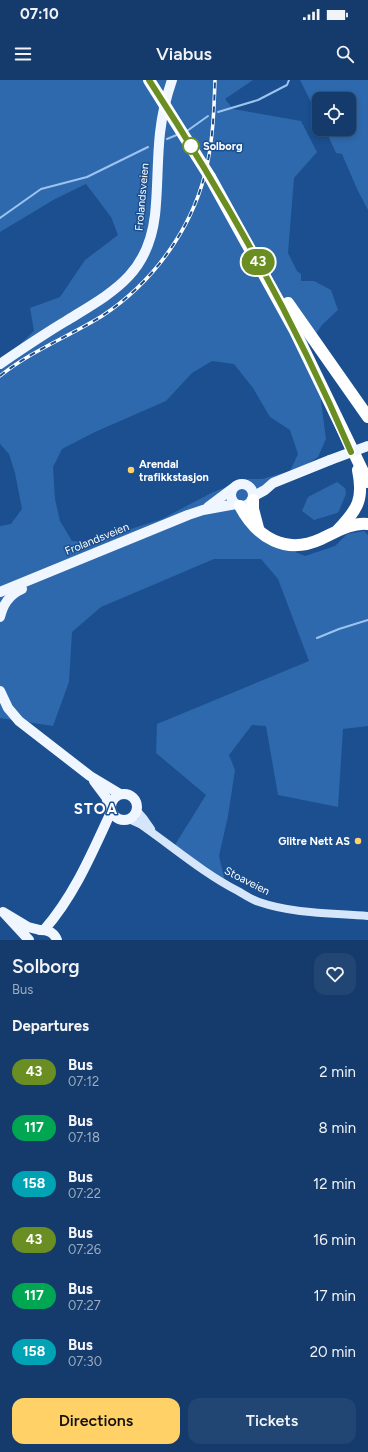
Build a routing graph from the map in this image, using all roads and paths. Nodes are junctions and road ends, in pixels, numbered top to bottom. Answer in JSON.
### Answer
{"nodes":[{"id":1,"x":149,"y":80,"type":"edge"},
{"id":2,"x":155,"y":80,"type":"edge"},
{"id":3,"x":172,"y":80,"type":"edge"},
{"id":4,"x":211,"y":174,"type":"junction"},
{"id":5,"x":282,"y":295,"type":"junction"},
{"id":6,"x":0,"y":364,"type":"edge"},
{"id":7,"x":368,"y":417,"type":"edge"},
{"id":8,"x":338,"y":422,"type":"junction"},
{"id":9,"x":368,"y":446,"type":"edge"},
{"id":10,"x":368,"y":469,"type":"edge"},
{"id":11,"x":368,"y":482,"type":"edge"},
{"id":12,"x":272,"y":483,"type":"junction"},
{"id":13,"x":249,"y":485,"type":"junction"},
{"id":14,"x":232,"y":489,"type":"junction"},
{"id":15,"x":253,"y":498,"type":"junction"},
{"id":16,"x":238,"y":505,"type":"junction"},
{"id":17,"x":203,"y":510,"type":"junction"},
{"id":18,"x":368,"y":524,"type":"edge"},
{"id":19,"x":259,"y":529,"type":"junction"},
{"id":20,"x":337,"y":531,"type":"junction"},
{"id":21,"x":60,"y":567,"type":"junction"},
{"id":22,"x":0,"y":592,"type":"edge"},
{"id":23,"x":0,"y":617,"type":"edge"},
{"id":24,"x":0,"y":691,"type":"edge"},
{"id":25,"x":90,"y":776,"type":"junction"},
{"id":26,"x":120,"y":794,"type":"junction"},
{"id":27,"x":111,"y":810,"type":"junction"},
{"id":28,"x":136,"y":811,"type":"junction"},
{"id":29,"x":127,"y":820,"type":"junction"},
{"id":30,"x":153,"y":833,"type":"junction"},
{"id":31,"x":100,"y":839,"type":"junction"},
{"id":32,"x":66,"y":902,"type":"junction"},
{"id":33,"x":2,"y":910,"type":"edge"},
{"id":34,"x":368,"y":916,"type":"edge"},
{"id":35,"x":42,"y":930,"type":"junction"},
{"id":36,"x":56,"y":938,"type":"edge"},
{"id":37,"x":30,"y":940,"type":"edge"}],
"edges":[{"from":1,"to":4,"type":"highway","bridge":true},
{"from":2,"to":4,"type":"highway"},
{"from":3,"to":6,"type":"main road","name":"Frolandsveien"},
{"from":4,"to":5,"type":"highway"},
{"from":4,"to":8,"type":"highway"},
{"from":5,"to":7,"type":"highway"},
{"from":5,"to":10,"type":"highway"},
{"from":8,"to":11,"type":"highway"},
{"from":8,"to":20,"type":"highway"},
{"from":9,"to":12,"type":"main road","bridge":true},
{"from":12,"to":13,"type":"main road"},
{"from":12,"to":15,"type":"main road"},
{"from":13,"to":14,"type":"main road"},
{"from":13,"to":15,"type":"main road"},
{"from":14,"to":16,"type":"main road"},
{"from":14,"to":17,"type":"main road","name":"Frolandsveien"},
{"from":15,"to":16,"type":"main road"},
{"from":15,"to":19,"type":"highway"},
{"from":16,"to":17,"type":"main road","name":"Frolandsveien"},
{"from":16,"to":19,"type":"highway"},
{"from":17,"to":21,"type":"main road","name":"Frolandsveien"},
{"from":18,"to":20,"type":"highway"},
{"from":19,"to":20,"type":"highway"},
{"from":21,"to":22,"type":"main road","name":"Frolandsveien"},
{"from":21,"to":23,"type":"main road"},
{"from":24,"to":25,"type":"main road"},
{"from":25,"to":26,"type":"main road"},
{"from":25,"to":27,"type":"main road"},
{"from":26,"to":27,"type":"main road"},
{"from":26,"to":28,"type":"main road"},
{"from":27,"to":29,"type":"main road"},
{"from":27,"to":31,"type":"main road"},
{"from":28,"to":29,"type":"main road"},
{"from":28,"to":30,"type":"street","name":"Stoaveien"},
{"from":29,"to":30,"type":"street","name":"Stoaveien"},
{"from":29,"to":31,"type":"main road"},
{"from":30,"to":34,"type":"street","name":"Stoaveien"},
{"from":31,"to":32,"type":"main road"},
{"from":32,"to":35,"type":"main road"},
{"from":32,"to":36,"type":"main road"},
{"from":33,"to":35,"type":"main road"},
{"from":33,"to":37,"type":"main road"},
{"from":35,"to":36,"type":"main road"},
{"from":35,"to":37,"type":"main road"}]}
